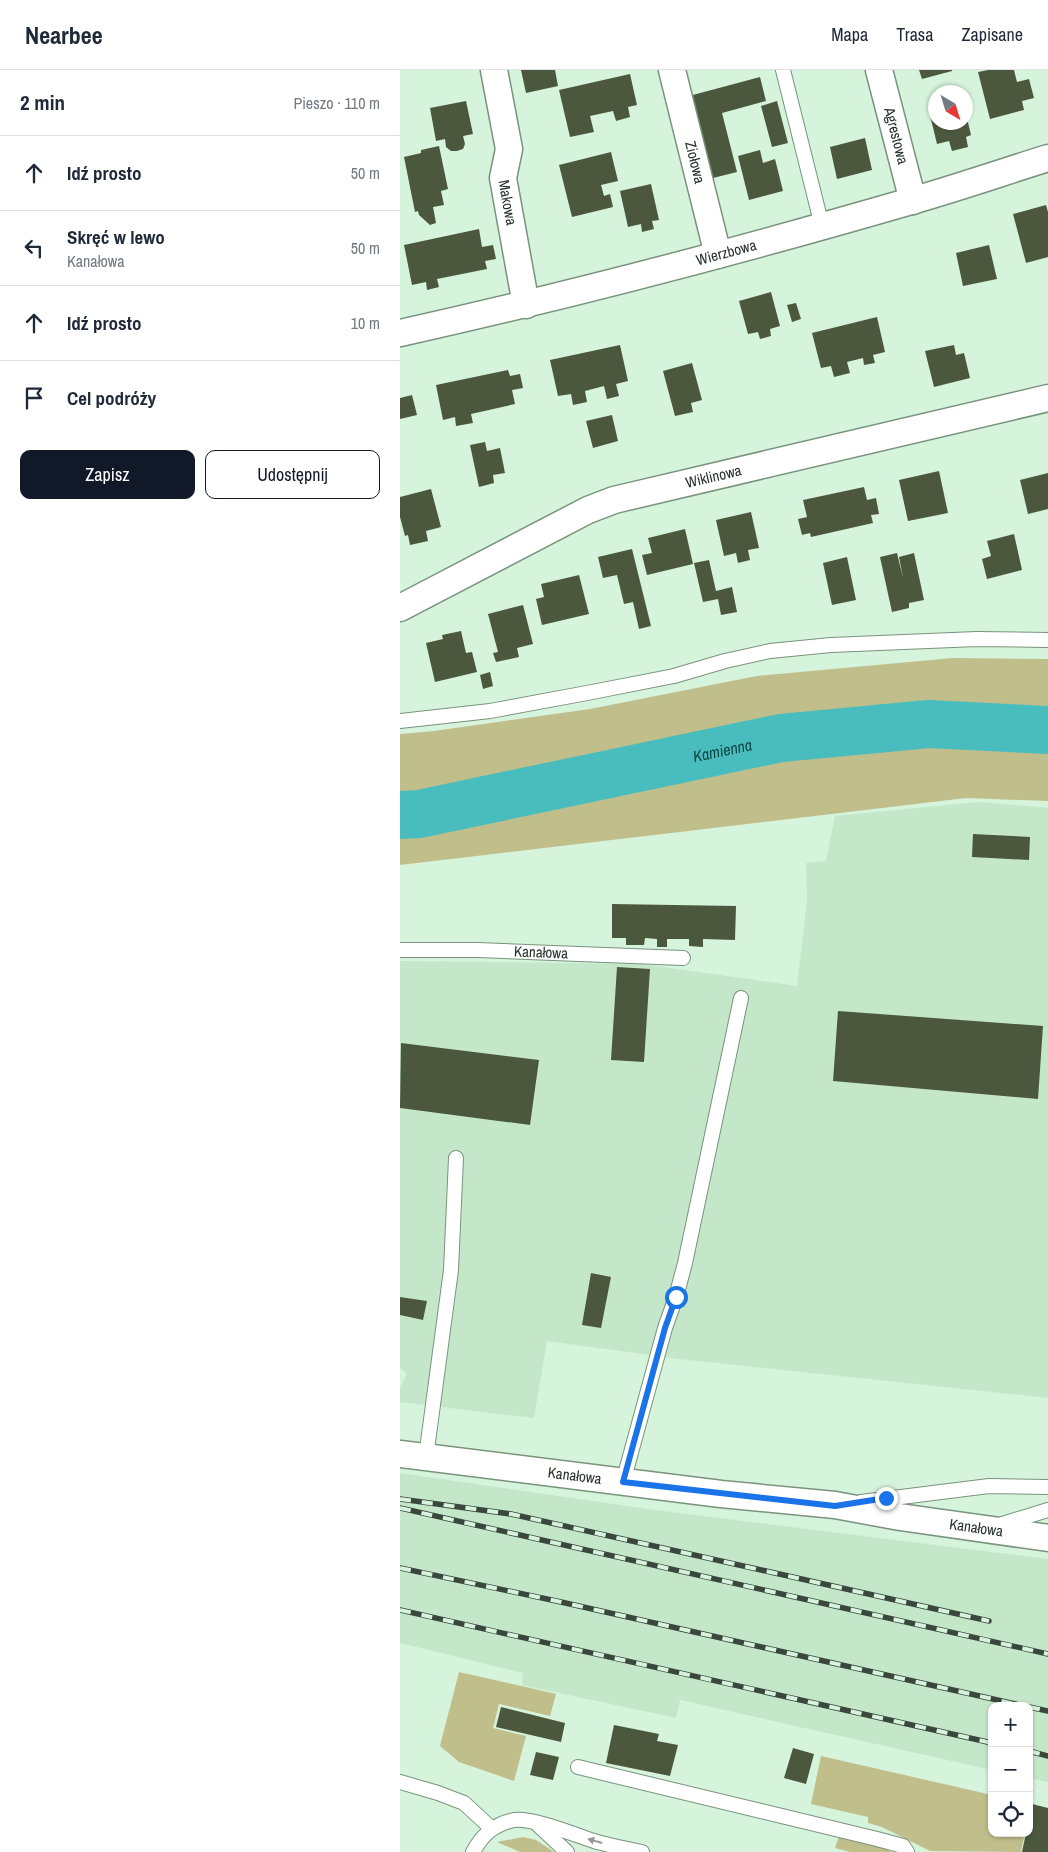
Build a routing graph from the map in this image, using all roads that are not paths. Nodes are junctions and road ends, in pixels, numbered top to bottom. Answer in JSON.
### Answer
{"nodes":[{"id":1,"x":494,"y":70,"type":"edge"},
{"id":2,"x":672,"y":70,"type":"edge"},
{"id":3,"x":783,"y":70,"type":"edge"},
{"id":4,"x":879,"y":70,"type":"edge"},
{"id":5,"x":1048,"y":158,"type":"edge"},
{"id":6,"x":913,"y":201,"type":"junction"},
{"id":7,"x":822,"y":226,"type":"junction"},
{"id":8,"x":718,"y":255,"type":"junction"},
{"id":9,"x":526,"y":305,"type":"junction"},
{"id":10,"x":400,"y":334,"type":"edge"},
{"id":11,"x":1048,"y":398,"type":"edge"},
{"id":12,"x":400,"y":608,"type":"edge"},
{"id":13,"x":1048,"y":640,"type":"edge"},
{"id":14,"x":400,"y":722,"type":"edge"},
{"id":15,"x":400,"y":950,"type":"edge"},
{"id":16,"x":683,"y":958,"type":"dead end"},
{"id":17,"x":741,"y":998,"type":"dead end"},
{"id":18,"x":456,"y":1158,"type":"dead end"},
{"id":19,"x":400,"y":1454,"type":"edge"},
{"id":20,"x":426,"y":1457,"type":"junction"},
{"id":21,"x":623,"y":1482,"type":"junction"},
{"id":22,"x":1048,"y":1487,"type":"edge"},
{"id":23,"x":835,"y":1506,"type":"junction"},
{"id":24,"x":1048,"y":1510,"type":"edge"},
{"id":25,"x":984,"y":1530,"type":"junction"},
{"id":26,"x":1048,"y":1538,"type":"edge"},
{"id":27,"x":578,"y":1768,"type":"dead end"},
{"id":28,"x":400,"y":1782,"type":"edge"},
{"id":29,"x":536,"y":1823,"type":"junction"},
{"id":30,"x":491,"y":1828,"type":"junction"},
{"id":31,"x":473,"y":1852,"type":"edge"},
{"id":32,"x":567,"y":1852,"type":"edge"},
{"id":33,"x":642,"y":1852,"type":"edge"},
{"id":34,"x":907,"y":1852,"type":"edge"}],
"edges":[{"from":1,"to":9,"type":"street","name":"Makowa"},
{"from":2,"to":8,"type":"street","name":"Ziołowa"},
{"from":3,"to":7,"type":"lane"},
{"from":4,"to":6,"type":"street","name":"Agrestowa"},
{"from":5,"to":6,"type":"street","name":"Wierzbowa"},
{"from":6,"to":7,"type":"street","name":"Wierzbowa"},
{"from":7,"to":8,"type":"street","name":"Wierzbowa"},
{"from":8,"to":9,"type":"street","name":"Wierzbowa"},
{"from":9,"to":10,"type":"street","name":"Wierzbowa"},
{"from":11,"to":12,"type":"street","name":"Wiklinowa"},
{"from":13,"to":14,"type":"lane"},
{"from":15,"to":16,"type":"lane","name":"Kanałowa"},
{"from":17,"to":21,"type":"lane"},
{"from":18,"to":20,"type":"lane"},
{"from":19,"to":20,"type":"street","name":"Kanałowa"},
{"from":20,"to":21,"type":"street","name":"Kanałowa"},
{"from":21,"to":23,"type":"street","name":"Kanałowa"},
{"from":22,"to":23,"type":"lane"},
{"from":23,"to":25,"type":"street","name":"Kanałowa"},
{"from":24,"to":25,"type":"lane"},
{"from":25,"to":26,"type":"street","name":"Kanałowa"},
{"from":27,"to":34,"type":"lane"},
{"from":28,"to":30,"type":"lane"},
{"from":29,"to":30,"type":"lane"},
{"from":29,"to":32,"type":"lane"},
{"from":33,"to":29,"type":"lane","one_way":true},
{"from":30,"to":31,"type":"lane"}]}
